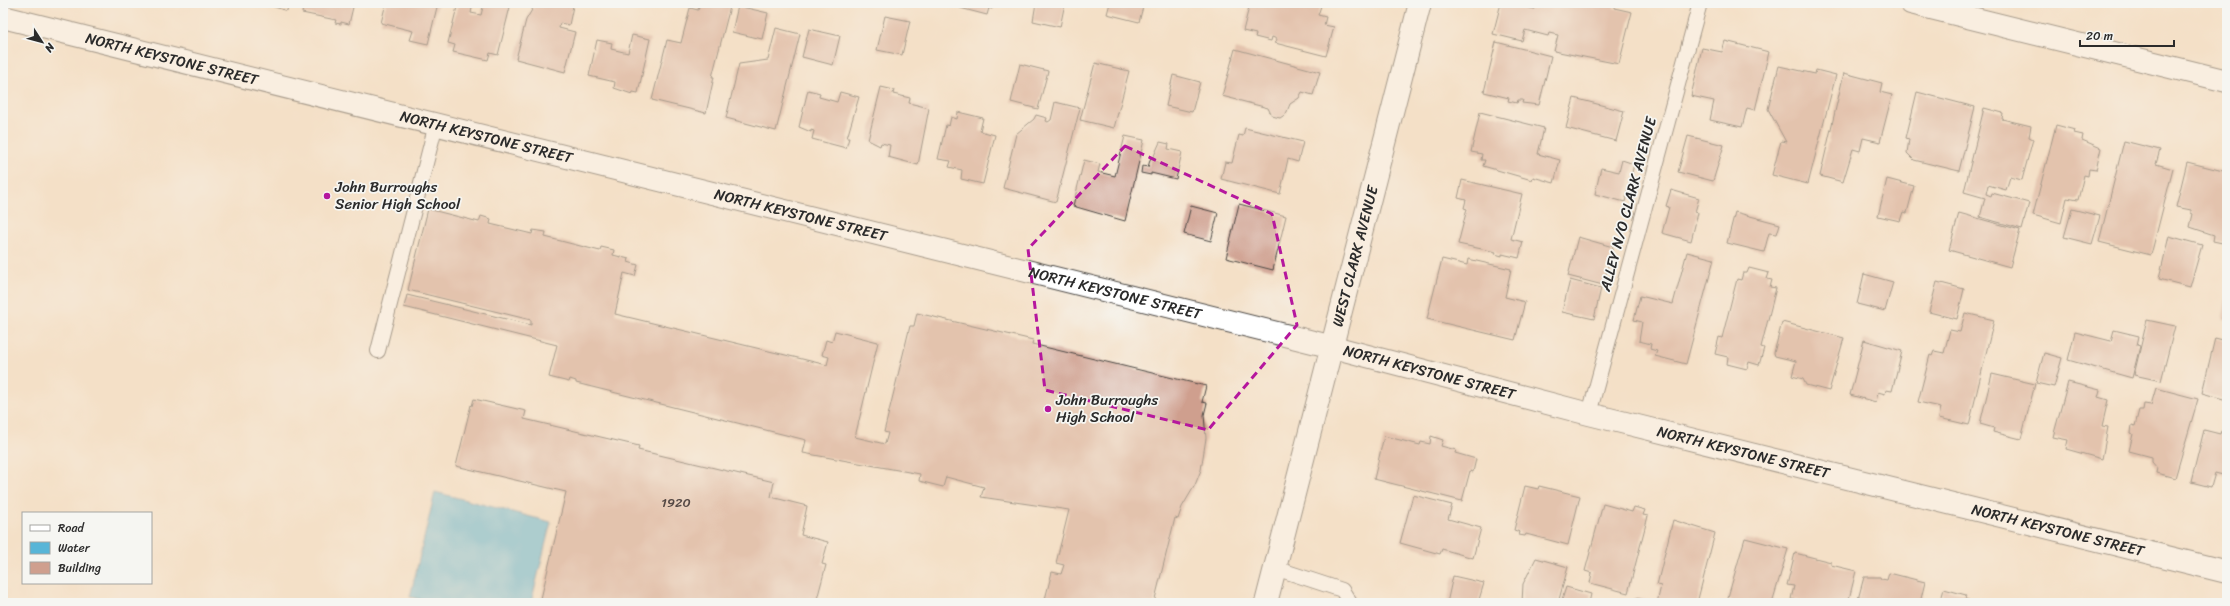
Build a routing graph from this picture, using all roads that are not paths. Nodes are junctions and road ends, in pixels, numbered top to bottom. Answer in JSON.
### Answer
{"nodes":[{"id":1,"x":1420,"y":3,"type":"edge"},
{"id":2,"x":1700,"y":3,"type":"edge"},
{"id":3,"x":1911,"y":3,"type":"edge"},
{"id":4,"x":3,"y":16,"type":"edge"},
{"id":5,"x":2227,"y":82,"type":"edge"},
{"id":6,"x":436,"y":124,"type":"junction"},
{"id":7,"x":1333,"y":347,"type":"junction"},
{"id":8,"x":378,"y":350,"type":"dead end"},
{"id":9,"x":1589,"y":414,"type":"junction"},
{"id":10,"x":1275,"y":568,"type":"junction"},
{"id":11,"x":2227,"y":572,"type":"edge"},
{"id":12,"x":1266,"y":603,"type":"edge"},
{"id":13,"x":1350,"y":603,"type":"edge"}],
"edges":[{"from":1,"to":7,"type":"street","name":"WEST CLARK AVENUE"},
{"from":2,"to":9,"type":"lane","name":"ALLEY N/O CLARK AVENUE"},
{"from":3,"to":5,"type":"street"},
{"from":4,"to":6,"type":"street","name":"NORTH KEYSTONE STREET"},
{"from":6,"to":7,"type":"street","name":"NORTH KEYSTONE STREET"},
{"from":6,"to":8,"type":"lane"},
{"from":7,"to":9,"type":"street","name":"NORTH KEYSTONE STREET"},
{"from":7,"to":10,"type":"street","name":"WEST CLARK AVENUE"},
{"from":9,"to":11,"type":"street","name":"NORTH KEYSTONE STREET"},
{"from":10,"to":12,"type":"street","name":"WEST CLARK AVENUE"},
{"from":10,"to":13,"type":"lane"}]}
